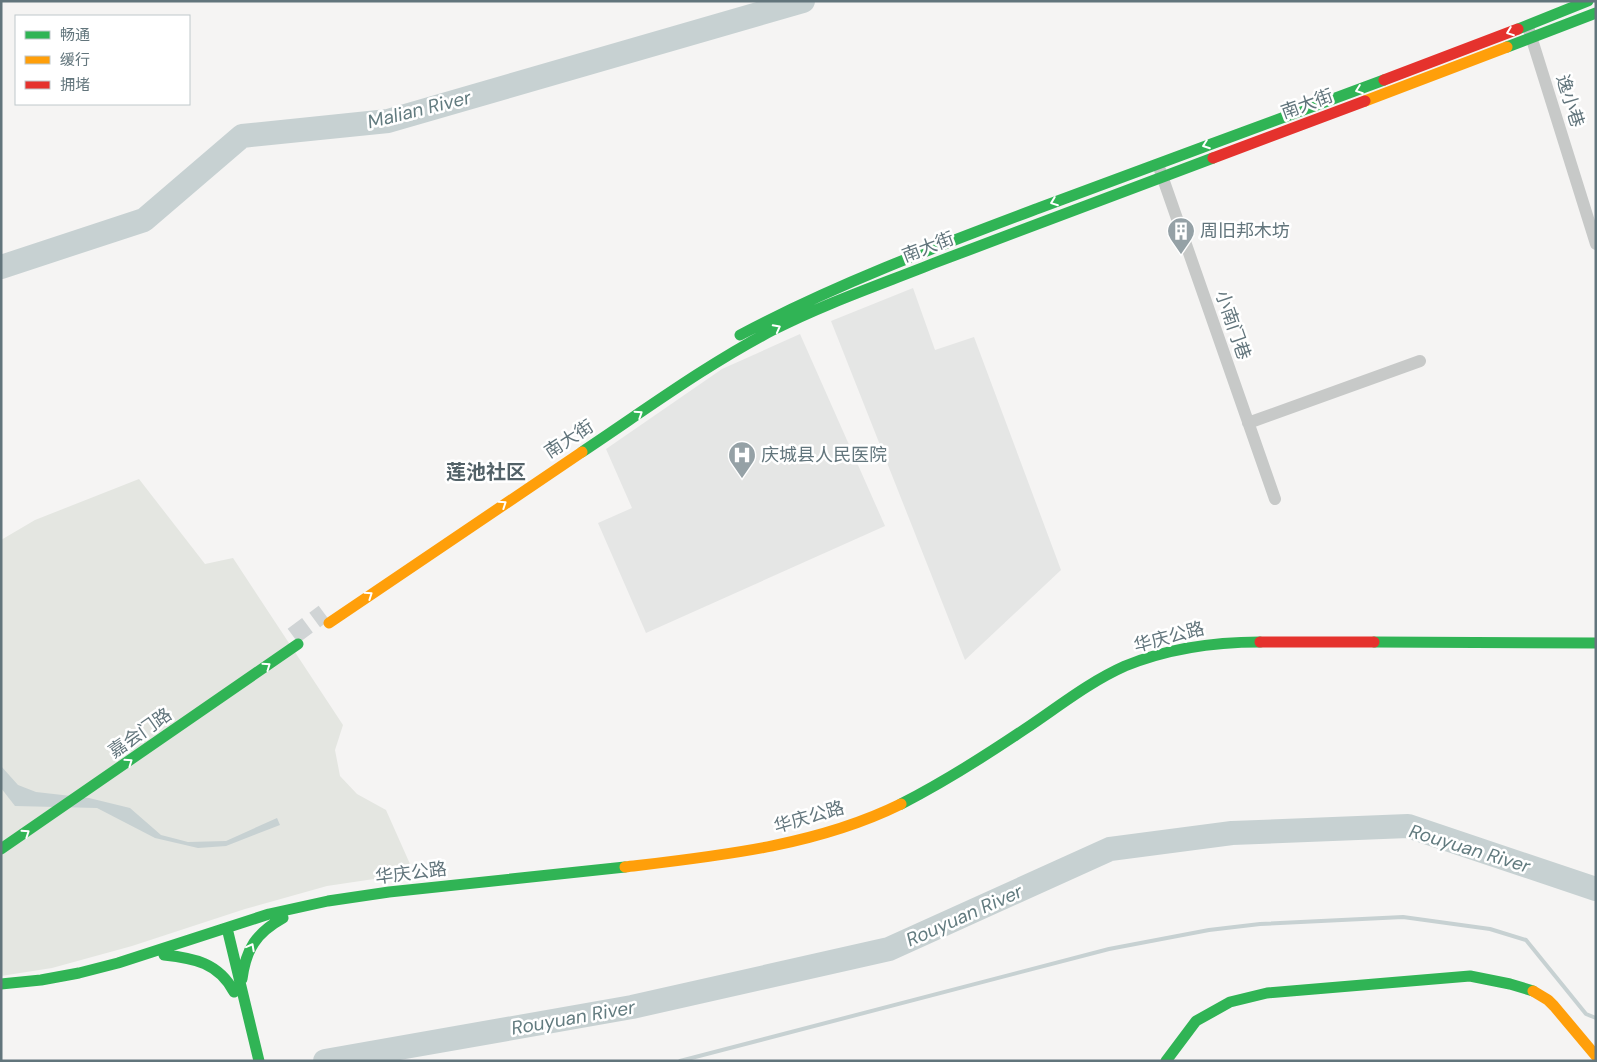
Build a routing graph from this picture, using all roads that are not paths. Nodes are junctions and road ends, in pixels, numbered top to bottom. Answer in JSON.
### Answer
{"nodes":[{"id":1,"x":1588,"y":1,"type":"edge"},
{"id":2,"x":1596,"y":12,"type":"edge"},
{"id":3,"x":1530,"y":32,"type":"junction"},
{"id":4,"x":1158,"y":163,"type":"junction"},
{"id":5,"x":1162,"y":177,"type":"junction"},
{"id":6,"x":1596,"y":244,"type":"edge"},
{"id":7,"x":1420,"y":361,"type":"dead end"},
{"id":8,"x":1248,"y":423,"type":"junction"},
{"id":9,"x":1275,"y":499,"type":"dead end"},
{"id":10,"x":296,"y":640,"type":"tunnel mouth"},
{"id":11,"x":1596,"y":643,"type":"edge"},
{"id":12,"x":1596,"y":650,"type":"edge"},
{"id":13,"x":232,"y":684,"type":"junction"},
{"id":14,"x":1,"y":837,"type":"edge"},
{"id":15,"x":1,"y":849,"type":"edge"},
{"id":16,"x":283,"y":918,"type":"junction"},
{"id":17,"x":224,"y":932,"type":"junction"},
{"id":18,"x":164,"y":954,"type":"junction"},
{"id":19,"x":1,"y":984,"type":"edge"},
{"id":20,"x":1,"y":991,"type":"edge"},
{"id":21,"x":238,"y":991,"type":"junction"},
{"id":22,"x":1596,"y":1056,"type":"edge"},
{"id":23,"x":251,"y":1061,"type":"edge"},
{"id":24,"x":259,"y":1061,"type":"edge"},
{"id":25,"x":1166,"y":1061,"type":"edge"}],
"edges":[{"from":1,"to":3,"type":"main road","name":"南大街"},
{"from":2,"to":3,"type":"main road","name":"南大街"},
{"from":3,"to":4,"type":"main road","name":"南大街","one_way":true},
{"from":3,"to":5,"type":"main road","name":"南大街"},
{"from":3,"to":6,"type":"street","name":"逸小巷"},
{"from":4,"to":5,"type":"street","name":"小南门巷"},
{"from":4,"to":5,"type":"main road","name":"南大街","one_way":true},
{"from":5,"to":8,"type":"street","name":"小南门巷"},
{"from":7,"to":8,"type":"street"},
{"from":8,"to":9,"type":"street","name":"小南门巷"},
{"from":10,"to":13,"type":"main road","name":"嘉会门路"},
{"from":11,"to":17,"type":"main road","name":"华庆公路"},
{"from":12,"to":16,"type":"main road","name":"华庆公路"},
{"from":13,"to":14,"type":"main road","name":"嘉会门路"},
{"from":15,"to":13,"type":"main road","name":"嘉会门路","one_way":true},
{"from":16,"to":17,"type":"main road","name":"华庆公路"},
{"from":21,"to":16,"type":"main road","one_way":true},
{"from":17,"to":18,"type":"main road","name":"华庆公路"},
{"from":17,"to":19,"type":"main road","name":"华庆公路"},
{"from":17,"to":21,"type":"main road"},
{"from":18,"to":20,"type":"main road","name":"华庆公路"},
{"from":18,"to":21,"type":"main road"},
{"from":21,"to":23,"type":"main road"},
{"from":21,"to":24,"type":"main road"},
{"from":22,"to":25,"type":"main road"}]}
